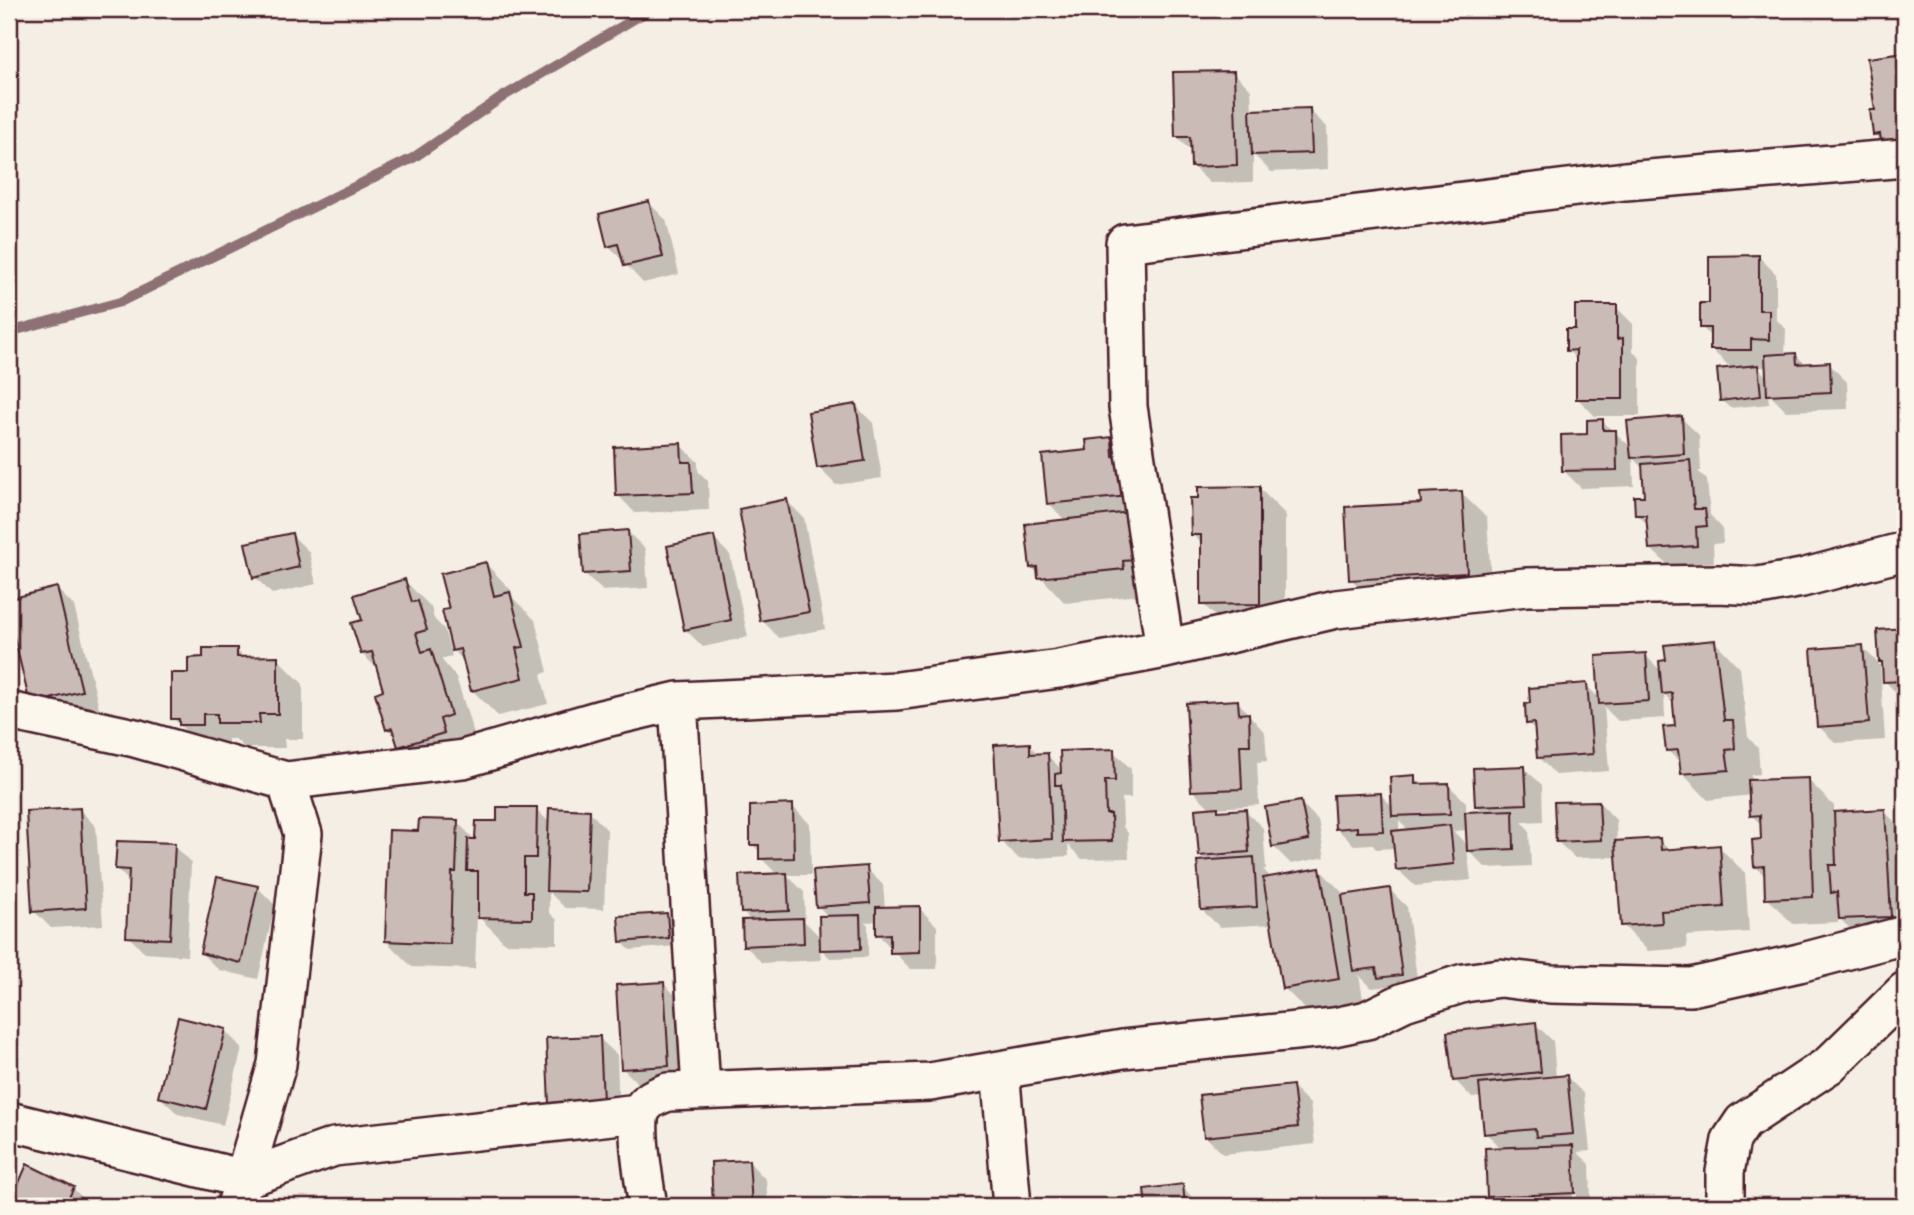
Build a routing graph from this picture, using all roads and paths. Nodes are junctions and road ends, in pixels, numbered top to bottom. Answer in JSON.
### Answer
{"nodes":[{"id":1,"x":1905,"y":158,"type":"edge"},
{"id":2,"x":1905,"y":551,"type":"edge"},
{"id":3,"x":1165,"y":649,"type":"junction"},
{"id":4,"x":678,"y":701,"type":"junction"},
{"id":5,"x":9,"y":711,"type":"edge"},
{"id":6,"x":286,"y":781,"type":"junction"},
{"id":7,"x":1905,"y":935,"type":"edge"},
{"id":8,"x":1905,"y":991,"type":"edge"},
{"id":9,"x":1000,"y":1070,"type":"junction"},
{"id":10,"x":701,"y":1090,"type":"junction"},
{"id":11,"x":639,"y":1113,"type":"junction"},
{"id":12,"x":9,"y":1121,"type":"edge"},
{"id":13,"x":240,"y":1193,"type":"edge"},
{"id":14,"x":648,"y":1206,"type":"edge"},
{"id":15,"x":1012,"y":1206,"type":"edge"},
{"id":16,"x":1725,"y":1206,"type":"edge"}],
"edges":[{"from":1,"to":3,"type":"street"},
{"from":2,"to":3,"type":"street"},
{"from":3,"to":4,"type":"street"},
{"from":4,"to":6,"type":"street"},
{"from":4,"to":10,"type":"street"},
{"from":5,"to":6,"type":"street"},
{"from":6,"to":13,"type":"street"},
{"from":7,"to":9,"type":"street"},
{"from":8,"to":16,"type":"street"},
{"from":9,"to":10,"type":"street"},
{"from":9,"to":15,"type":"street"},
{"from":10,"to":11,"type":"street"},
{"from":11,"to":13,"type":"street"},
{"from":11,"to":14,"type":"street"},
{"from":12,"to":13,"type":"street"}]}
